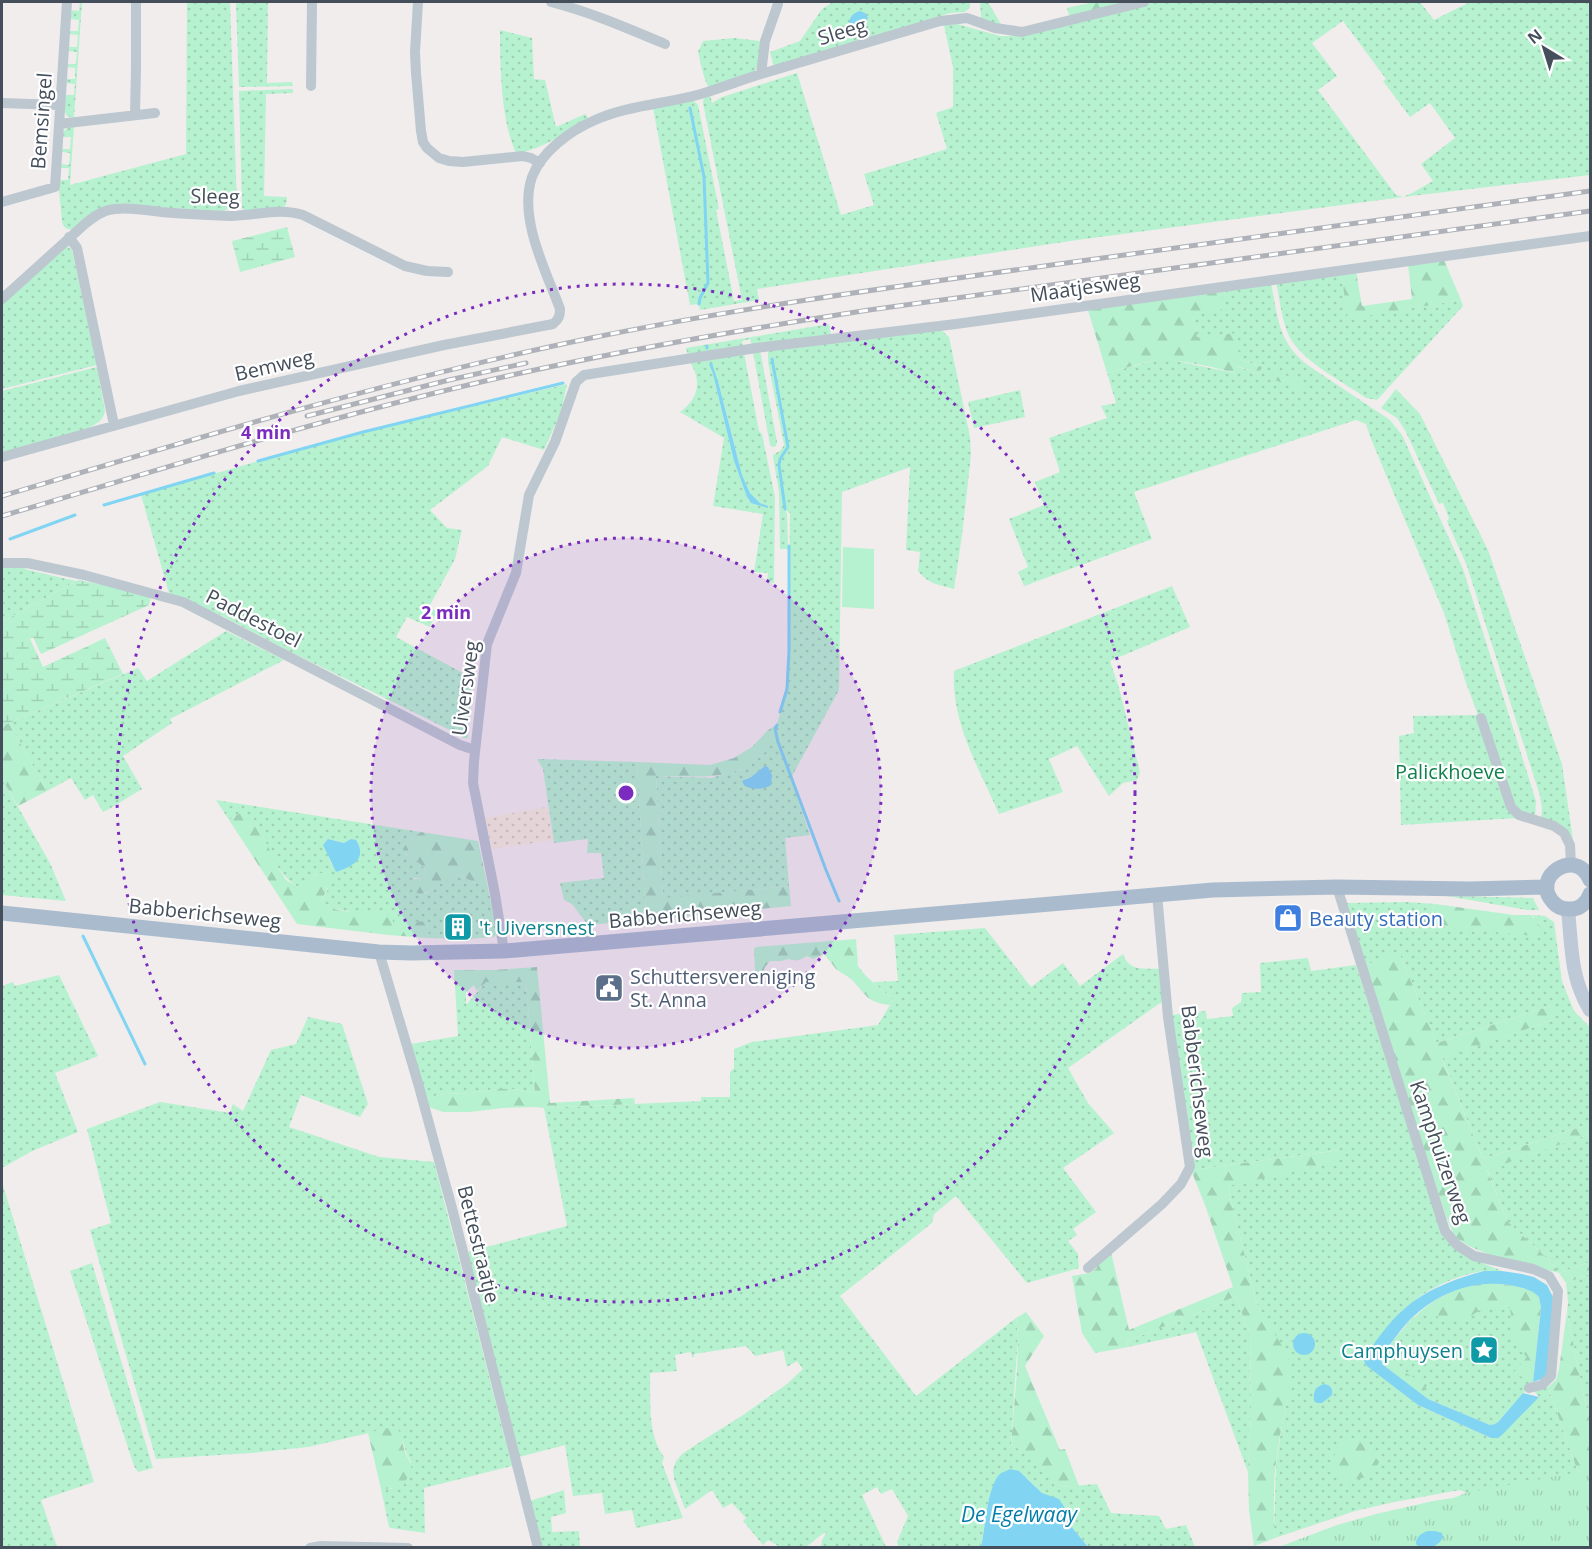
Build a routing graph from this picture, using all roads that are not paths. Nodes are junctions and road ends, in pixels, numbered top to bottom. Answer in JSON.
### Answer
{"nodes":[{"id":1,"x":67,"y":2,"type":"edge"},
{"id":2,"x":136,"y":2,"type":"edge"},
{"id":3,"x":312,"y":2,"type":"edge"},
{"id":4,"x":418,"y":2,"type":"edge"},
{"id":5,"x":551,"y":2,"type":"edge"},
{"id":6,"x":1144,"y":2,"type":"edge"},
{"id":7,"x":778,"y":4,"type":"dead end"},
{"id":8,"x":665,"y":44,"type":"dead end"},
{"id":9,"x":761,"y":74,"type":"junction"},
{"id":10,"x":311,"y":86,"type":"dead end"},
{"id":11,"x":2,"y":103,"type":"edge"},
{"id":12,"x":60,"y":105,"type":"junction"},
{"id":13,"x":155,"y":112,"type":"dead end"},
{"id":14,"x":135,"y":115,"type":"junction"},
{"id":15,"x":59,"y":124,"type":"junction"},
{"id":16,"x":540,"y":163,"type":"junction"},
{"id":17,"x":2,"y":202,"type":"edge"},
{"id":18,"x":1590,"y":236,"type":"edge"},
{"id":19,"x":69,"y":237,"type":"junction"},
{"id":20,"x":448,"y":272,"type":"dead end"},
{"id":21,"x":2,"y":299,"type":"edge"},
{"id":22,"x":558,"y":321,"type":"joint"},
{"id":23,"x":584,"y":375,"type":"joint"},
{"id":24,"x":114,"y":425,"type":"junction"},
{"id":25,"x":2,"y":457,"type":"edge"},
{"id":26,"x":2,"y":563,"type":"edge"},
{"id":27,"x":1481,"y":718,"type":"dead end"},
{"id":28,"x":475,"y":750,"type":"junction"},
{"id":29,"x":1571,"y":865,"type":"junction"},
{"id":30,"x":1590,"y":880,"type":"edge"},
{"id":31,"x":1337,"y":887,"type":"junction"},
{"id":32,"x":1547,"y":887,"type":"junction"},
{"id":33,"x":1157,"y":894,"type":"junction"},
{"id":34,"x":1590,"y":894,"type":"edge"},
{"id":35,"x":1568,"y":910,"type":"junction"},
{"id":36,"x":2,"y":913,"type":"edge"},
{"id":37,"x":504,"y":951,"type":"junction"},
{"id":38,"x":379,"y":952,"type":"junction"},
{"id":39,"x":1590,"y":1010,"type":"edge"},
{"id":40,"x":1088,"y":1268,"type":"dead end"},
{"id":41,"x":1529,"y":1388,"type":"dead end"},
{"id":42,"x":310,"y":1548,"type":"edge"},
{"id":43,"x":408,"y":1548,"type":"edge"},
{"id":44,"x":538,"y":1548,"type":"edge"}],
"edges":[{"from":1,"to":12,"type":"street","name":"Bemsingel"},
{"from":2,"to":14,"type":"street"},
{"from":3,"to":10,"type":"street"},
{"from":4,"to":16,"type":"street"},
{"from":5,"to":8,"type":"street"},
{"from":6,"to":9,"type":"street","name":"Sleeg"},
{"from":7,"to":9,"type":"street"},
{"from":9,"to":16,"type":"street","name":"Sleeg"},
{"from":11,"to":12,"type":"street"},
{"from":12,"to":15,"type":"street","name":"Bemsingel"},
{"from":13,"to":14,"type":"street"},
{"from":14,"to":15,"type":"street"},
{"from":15,"to":17,"type":"street","name":"Bemsingel"},
{"from":16,"to":22,"type":"street","name":"Sleeg"},
{"from":18,"to":23,"type":"street","name":"Maatjesweg"},
{"from":19,"to":20,"type":"street","name":"Sleeg"},
{"from":19,"to":21,"type":"street","name":"Sleeg"},
{"from":19,"to":24,"type":"street"},
{"from":22,"to":24,"type":"street","name":"Bemweg"},
{"from":23,"to":28,"type":"street","name":"Uiversweg"},
{"from":24,"to":25,"type":"street","name":"Bemweg"},
{"from":26,"to":28,"type":"street","name":"Paddestoel"},
{"from":27,"to":29,"type":"street"},
{"from":28,"to":37,"type":"street","name":"Uiversweg"},
{"from":29,"to":30,"type":"main road"},
{"from":29,"to":32,"type":"main road"},
{"from":31,"to":32,"type":"main road","name":"Babberichseweg"},
{"from":31,"to":33,"type":"main road","name":"Babberichseweg"},
{"from":31,"to":41,"type":"street","name":"Kamphuizerweg"},
{"from":32,"to":35,"type":"main road"},
{"from":33,"to":37,"type":"main road","name":"Babberichseweg"},
{"from":33,"to":40,"type":"street","name":"Babberichseweg"},
{"from":34,"to":35,"type":"main road"},
{"from":35,"to":39,"type":"main road"},
{"from":36,"to":38,"type":"main road","name":"Babberichseweg"},
{"from":37,"to":38,"type":"main road","name":"Babberichseweg"},
{"from":38,"to":44,"type":"street","name":"Bettestraatje"},
{"from":42,"to":43,"type":"street"}]}
